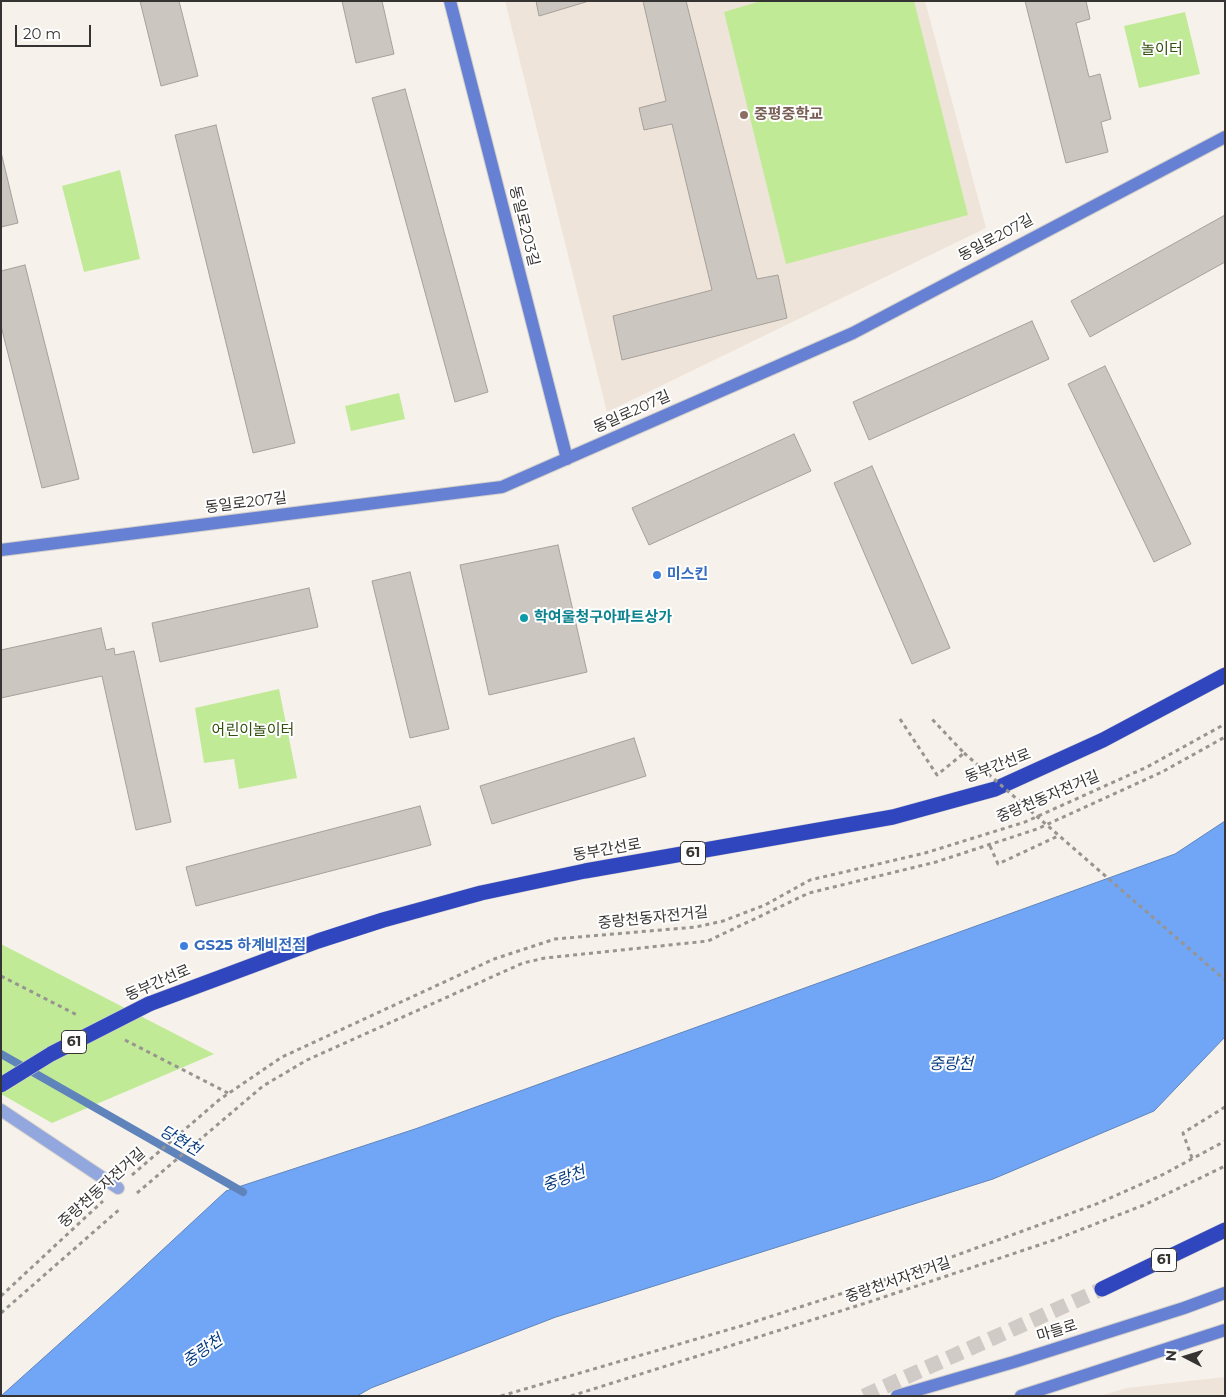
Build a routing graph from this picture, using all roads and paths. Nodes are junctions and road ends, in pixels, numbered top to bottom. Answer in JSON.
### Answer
{"nodes":[{"id":1,"x":450,"y":1,"type":"edge"},
{"id":2,"x":1225,"y":137,"type":"edge"},
{"id":3,"x":567,"y":459,"type":"junction"},
{"id":4,"x":1,"y":550,"type":"edge"},
{"id":5,"x":1225,"y":675,"type":"edge"},
{"id":6,"x":931,"y":718,"type":"dead end"},
{"id":7,"x":900,"y":719,"type":"dead end"},
{"id":8,"x":1225,"y":724,"type":"edge"},
{"id":9,"x":1225,"y":737,"type":"edge"},
{"id":10,"x":964,"y":753,"type":"junction"},
{"id":11,"x":1058,"y":836,"type":"junction"},
{"id":12,"x":990,"y":846,"type":"junction"},
{"id":13,"x":1225,"y":980,"type":"edge"},
{"id":14,"x":1,"y":1085,"type":"edge"},
{"id":15,"x":1225,"y":1107,"type":"edge"},
{"id":16,"x":1,"y":1110,"type":"edge"},
{"id":17,"x":1225,"y":1141,"type":"edge"},
{"id":18,"x":1192,"y":1158,"type":"junction"},
{"id":19,"x":1225,"y":1166,"type":"edge"},
{"id":20,"x":118,"y":1188,"type":"junction"},
{"id":21,"x":132,"y":1197,"type":"dead end"},
{"id":22,"x":125,"y":1204,"type":"dead end"},
{"id":23,"x":1225,"y":1230,"type":"edge"},
{"id":24,"x":1102,"y":1290,"type":"tunnel mouth"},
{"id":25,"x":1225,"y":1293,"type":"edge"},
{"id":26,"x":1,"y":1296,"type":"edge"},
{"id":27,"x":1,"y":1313,"type":"edge"},
{"id":28,"x":1225,"y":1330,"type":"edge"},
{"id":29,"x":501,"y":1396,"type":"edge"},
{"id":30,"x":571,"y":1396,"type":"edge"},
{"id":31,"x":897,"y":1396,"type":"edge"},
{"id":32,"x":1022,"y":1396,"type":"edge"}],
"edges":[{"from":1,"to":3,"type":"street","name":"동일로203길"},
{"from":2,"to":3,"type":"street","name":"동일로207길"},
{"from":3,"to":4,"type":"street","name":"동일로207길"},
{"from":5,"to":14,"type":"highway","name":"동부간선로","number":"61","bridge":true},
{"from":6,"to":10,"type":"path"},
{"from":7,"to":10,"type":"path"},
{"from":8,"to":20,"type":"path","name":"중랑천동자전거길"},
{"from":9,"to":12,"type":"path"},
{"from":10,"to":11,"type":"path","bridge":true},
{"from":11,"to":12,"type":"path"},
{"from":11,"to":13,"type":"path","bridge":true},
{"from":12,"to":21,"type":"path"},
{"from":15,"to":18,"type":"path"},
{"from":16,"to":20,"type":"street"},
{"from":17,"to":18,"type":"path"},
{"from":18,"to":29,"type":"path"},
{"from":19,"to":30,"type":"path","name":"중랑천서자전거길"},
{"from":20,"to":26,"type":"path","name":"중랑천동자전거길"},
{"from":22,"to":27,"type":"path"},
{"from":23,"to":24,"type":"highway","number":"61"},
{"from":25,"to":31,"type":"street","name":"마들로"},
{"from":28,"to":32,"type":"street"}]}
